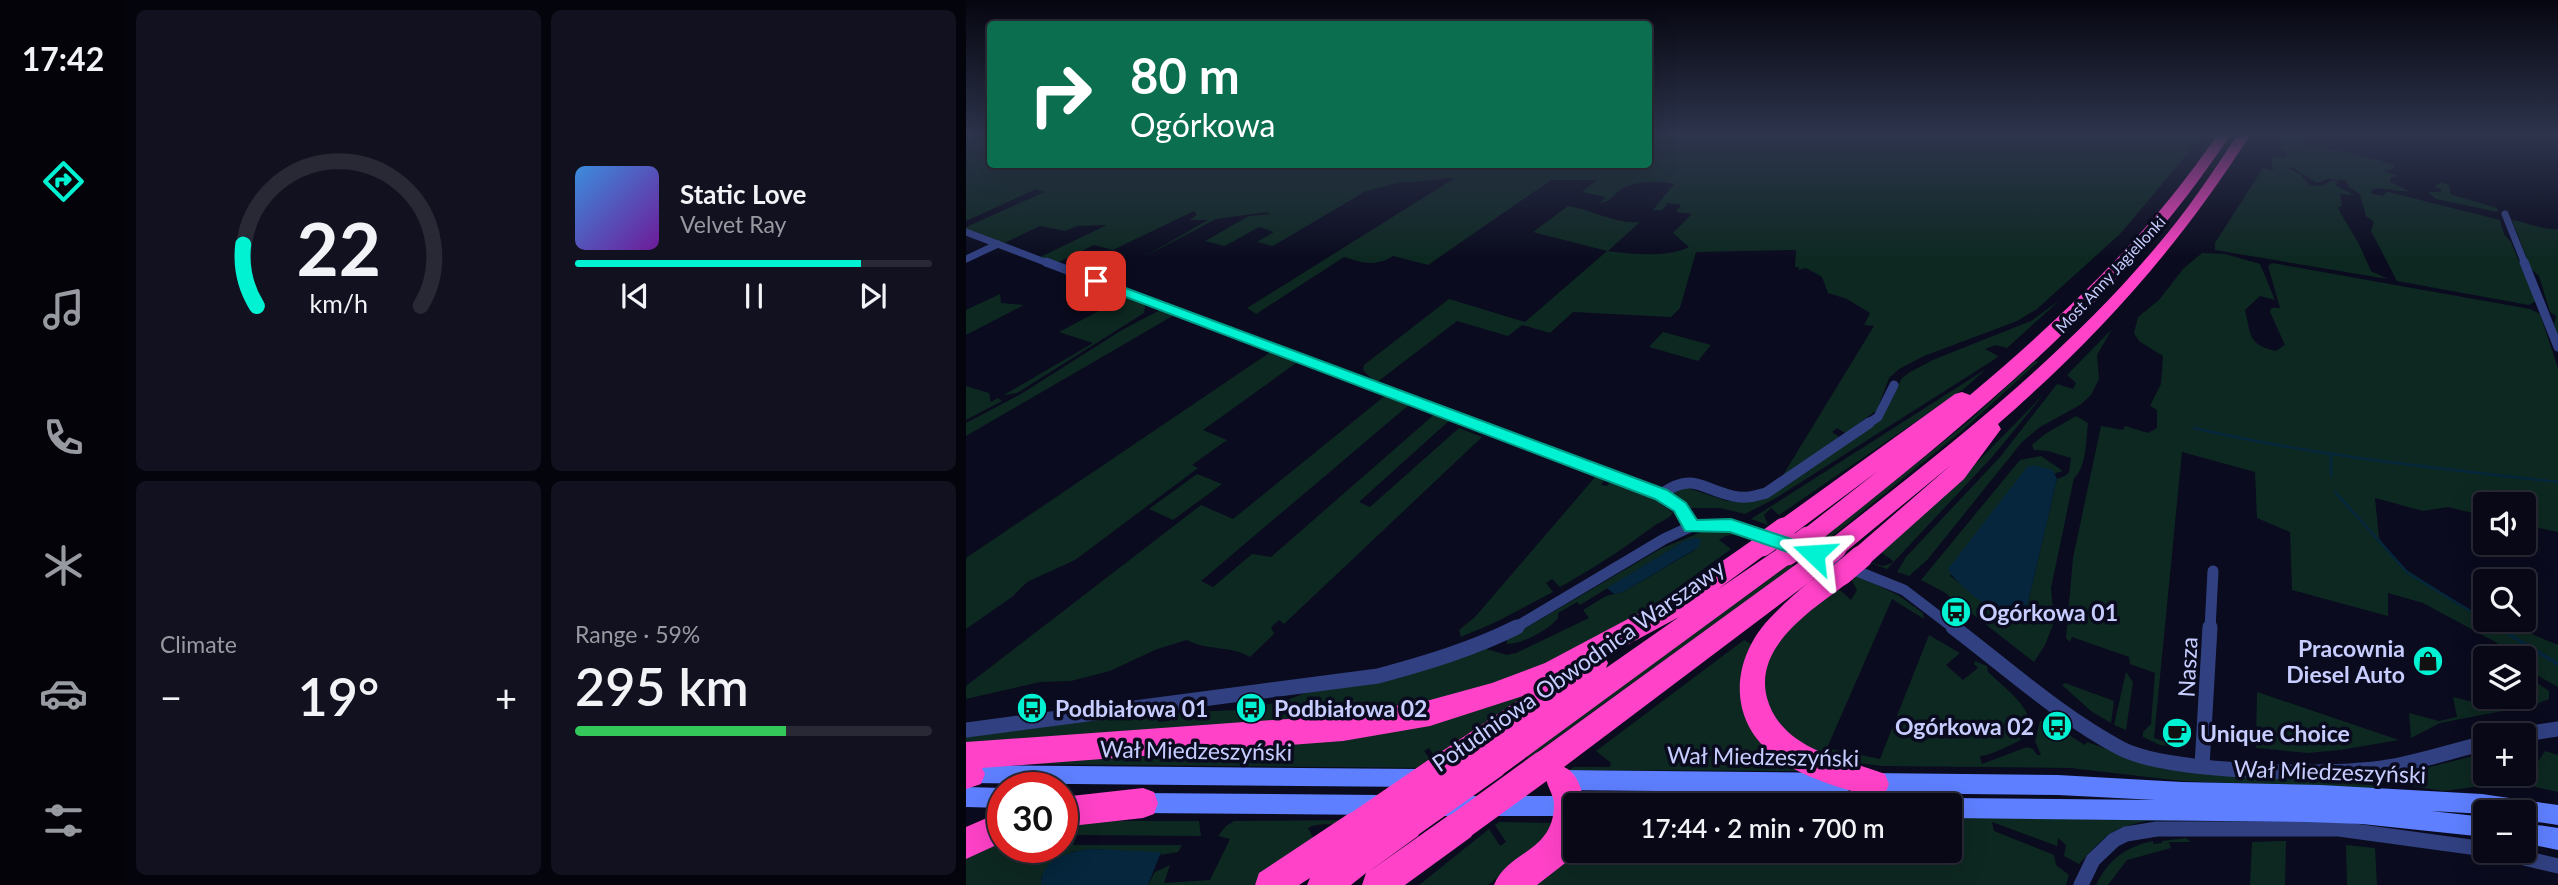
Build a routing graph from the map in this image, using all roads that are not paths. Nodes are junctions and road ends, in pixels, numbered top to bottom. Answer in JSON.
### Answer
{"nodes":[{"id":1,"x":2196,"y":176,"type":"edge"},
{"id":2,"x":2217,"y":176,"type":"edge"},
{"id":3,"x":2505,"y":214,"type":"dead end"},
{"id":4,"x":966,"y":232,"type":"edge"},
{"id":5,"x":998,"y":244,"type":"junction"},
{"id":6,"x":966,"y":259,"type":"edge"},
{"id":7,"x":2558,"y":347,"type":"edge"},
{"id":8,"x":2026,"y":356,"type":"junction"},
{"id":9,"x":1894,"y":385,"type":"dead end"},
{"id":10,"x":1661,"y":495,"type":"junction"},
{"id":11,"x":1692,"y":526,"type":"junction"},
{"id":12,"x":1777,"y":543,"type":"junction"},
{"id":13,"x":1838,"y":561,"type":"junction"},
{"id":14,"x":2213,"y":571,"type":"dead end"},
{"id":15,"x":1684,"y":601,"type":"junction"},
{"id":16,"x":2558,"y":729,"type":"edge"},
{"id":17,"x":966,"y":730,"type":"edge"},
{"id":18,"x":2536,"y":732,"type":"edge"},
{"id":19,"x":2473,"y":746,"type":"edge"},
{"id":20,"x":2202,"y":766,"type":"junction"},
{"id":21,"x":967,"y":775,"type":"edge"},
{"id":22,"x":1874,"y":783,"type":"junction"},
{"id":23,"x":987,"y":788,"type":"edge"},
{"id":24,"x":1579,"y":793,"type":"edge"},
{"id":25,"x":1744,"y":793,"type":"edge"},
{"id":26,"x":1078,"y":800,"type":"edge"},
{"id":27,"x":1143,"y":803,"type":"junction"},
{"id":28,"x":1563,"y":807,"type":"edge"},
{"id":29,"x":1962,"y":808,"type":"edge"},
{"id":30,"x":1078,"y":810,"type":"edge"},
{"id":31,"x":2558,"y":815,"type":"edge"},
{"id":32,"x":1460,"y":826,"type":"junction"},
{"id":33,"x":2473,"y":826,"type":"edge"},
{"id":34,"x":987,"y":834,"type":"edge"},
{"id":35,"x":2536,"y":835,"type":"edge"},
{"id":36,"x":2558,"y":839,"type":"edge"},
{"id":37,"x":966,"y":844,"type":"edge"},
{"id":38,"x":2473,"y":847,"type":"edge"},
{"id":39,"x":2536,"y":861,"type":"edge"},
{"id":40,"x":2558,"y":866,"type":"edge"},
{"id":41,"x":2083,"y":879,"type":"edge"},
{"id":42,"x":1271,"y":885,"type":"edge"},
{"id":43,"x":1323,"y":885,"type":"edge"},
{"id":44,"x":1378,"y":885,"type":"edge"},
{"id":45,"x":1398,"y":885,"type":"edge"},
{"id":46,"x":1510,"y":885,"type":"edge"}],
"edges":[{"from":1,"to":8,"type":"highway","name":"Most Anny Jagiellonki"},
{"from":2,"to":13,"type":"highway","name":"Most Anny Jagiellonki"},
{"from":3,"to":7,"type":"street"},
{"from":4,"to":5,"type":"street"},
{"from":5,"to":6,"type":"street"},
{"from":5,"to":10,"type":"street"},
{"from":8,"to":12,"type":"highway"},
{"from":8,"to":12,"type":"highway","name":"Południowa Obwodnica Warszawy","bridge":true},
{"from":9,"to":10,"type":"street"},
{"from":10,"to":11,"type":"street"},
{"from":11,"to":17,"type":"street","name":"Wał Miedzeszyński"},
{"from":11,"to":20,"type":"street"},
{"from":12,"to":15,"type":"highway"},
{"from":12,"to":43,"type":"highway","name":"Południowa Obwodnica Warszawy","bridge":true},
{"from":13,"to":22,"type":"highway"},
{"from":13,"to":24,"type":"highway"},
{"from":14,"to":20,"type":"street","name":"Nasza"},
{"from":15,"to":21,"type":"highway"},
{"from":15,"to":42,"type":"highway","bridge":true},
{"from":16,"to":18,"type":"street"},
{"from":19,"to":20,"type":"street"},
{"from":21,"to":23,"type":"main road"},
{"from":21,"to":28,"type":"main road","name":"Wał Miedzeszyński"},
{"from":22,"to":25,"type":"main road","name":"Wał Miedzeszyński"},
{"from":22,"to":31,"type":"main road","name":"Wał Miedzeszyński"},
{"from":26,"to":27,"type":"main road","name":"Wał Miedzeszyński"},
{"from":27,"to":28,"type":"main road","name":"Wał Miedzeszyński"},
{"from":27,"to":30,"type":"highway"},
{"from":28,"to":32,"type":"highway","bridge":true},
{"from":28,"to":46,"type":"highway"},
{"from":29,"to":33,"type":"main road","name":"Wał Miedzeszyński"},
{"from":32,"to":44,"type":"highway"},
{"from":32,"to":45,"type":"highway"},
{"from":34,"to":37,"type":"highway"},
{"from":35,"to":36,"type":"main road"},
{"from":38,"to":41,"type":"street"},
{"from":39,"to":40,"type":"street"}]}
